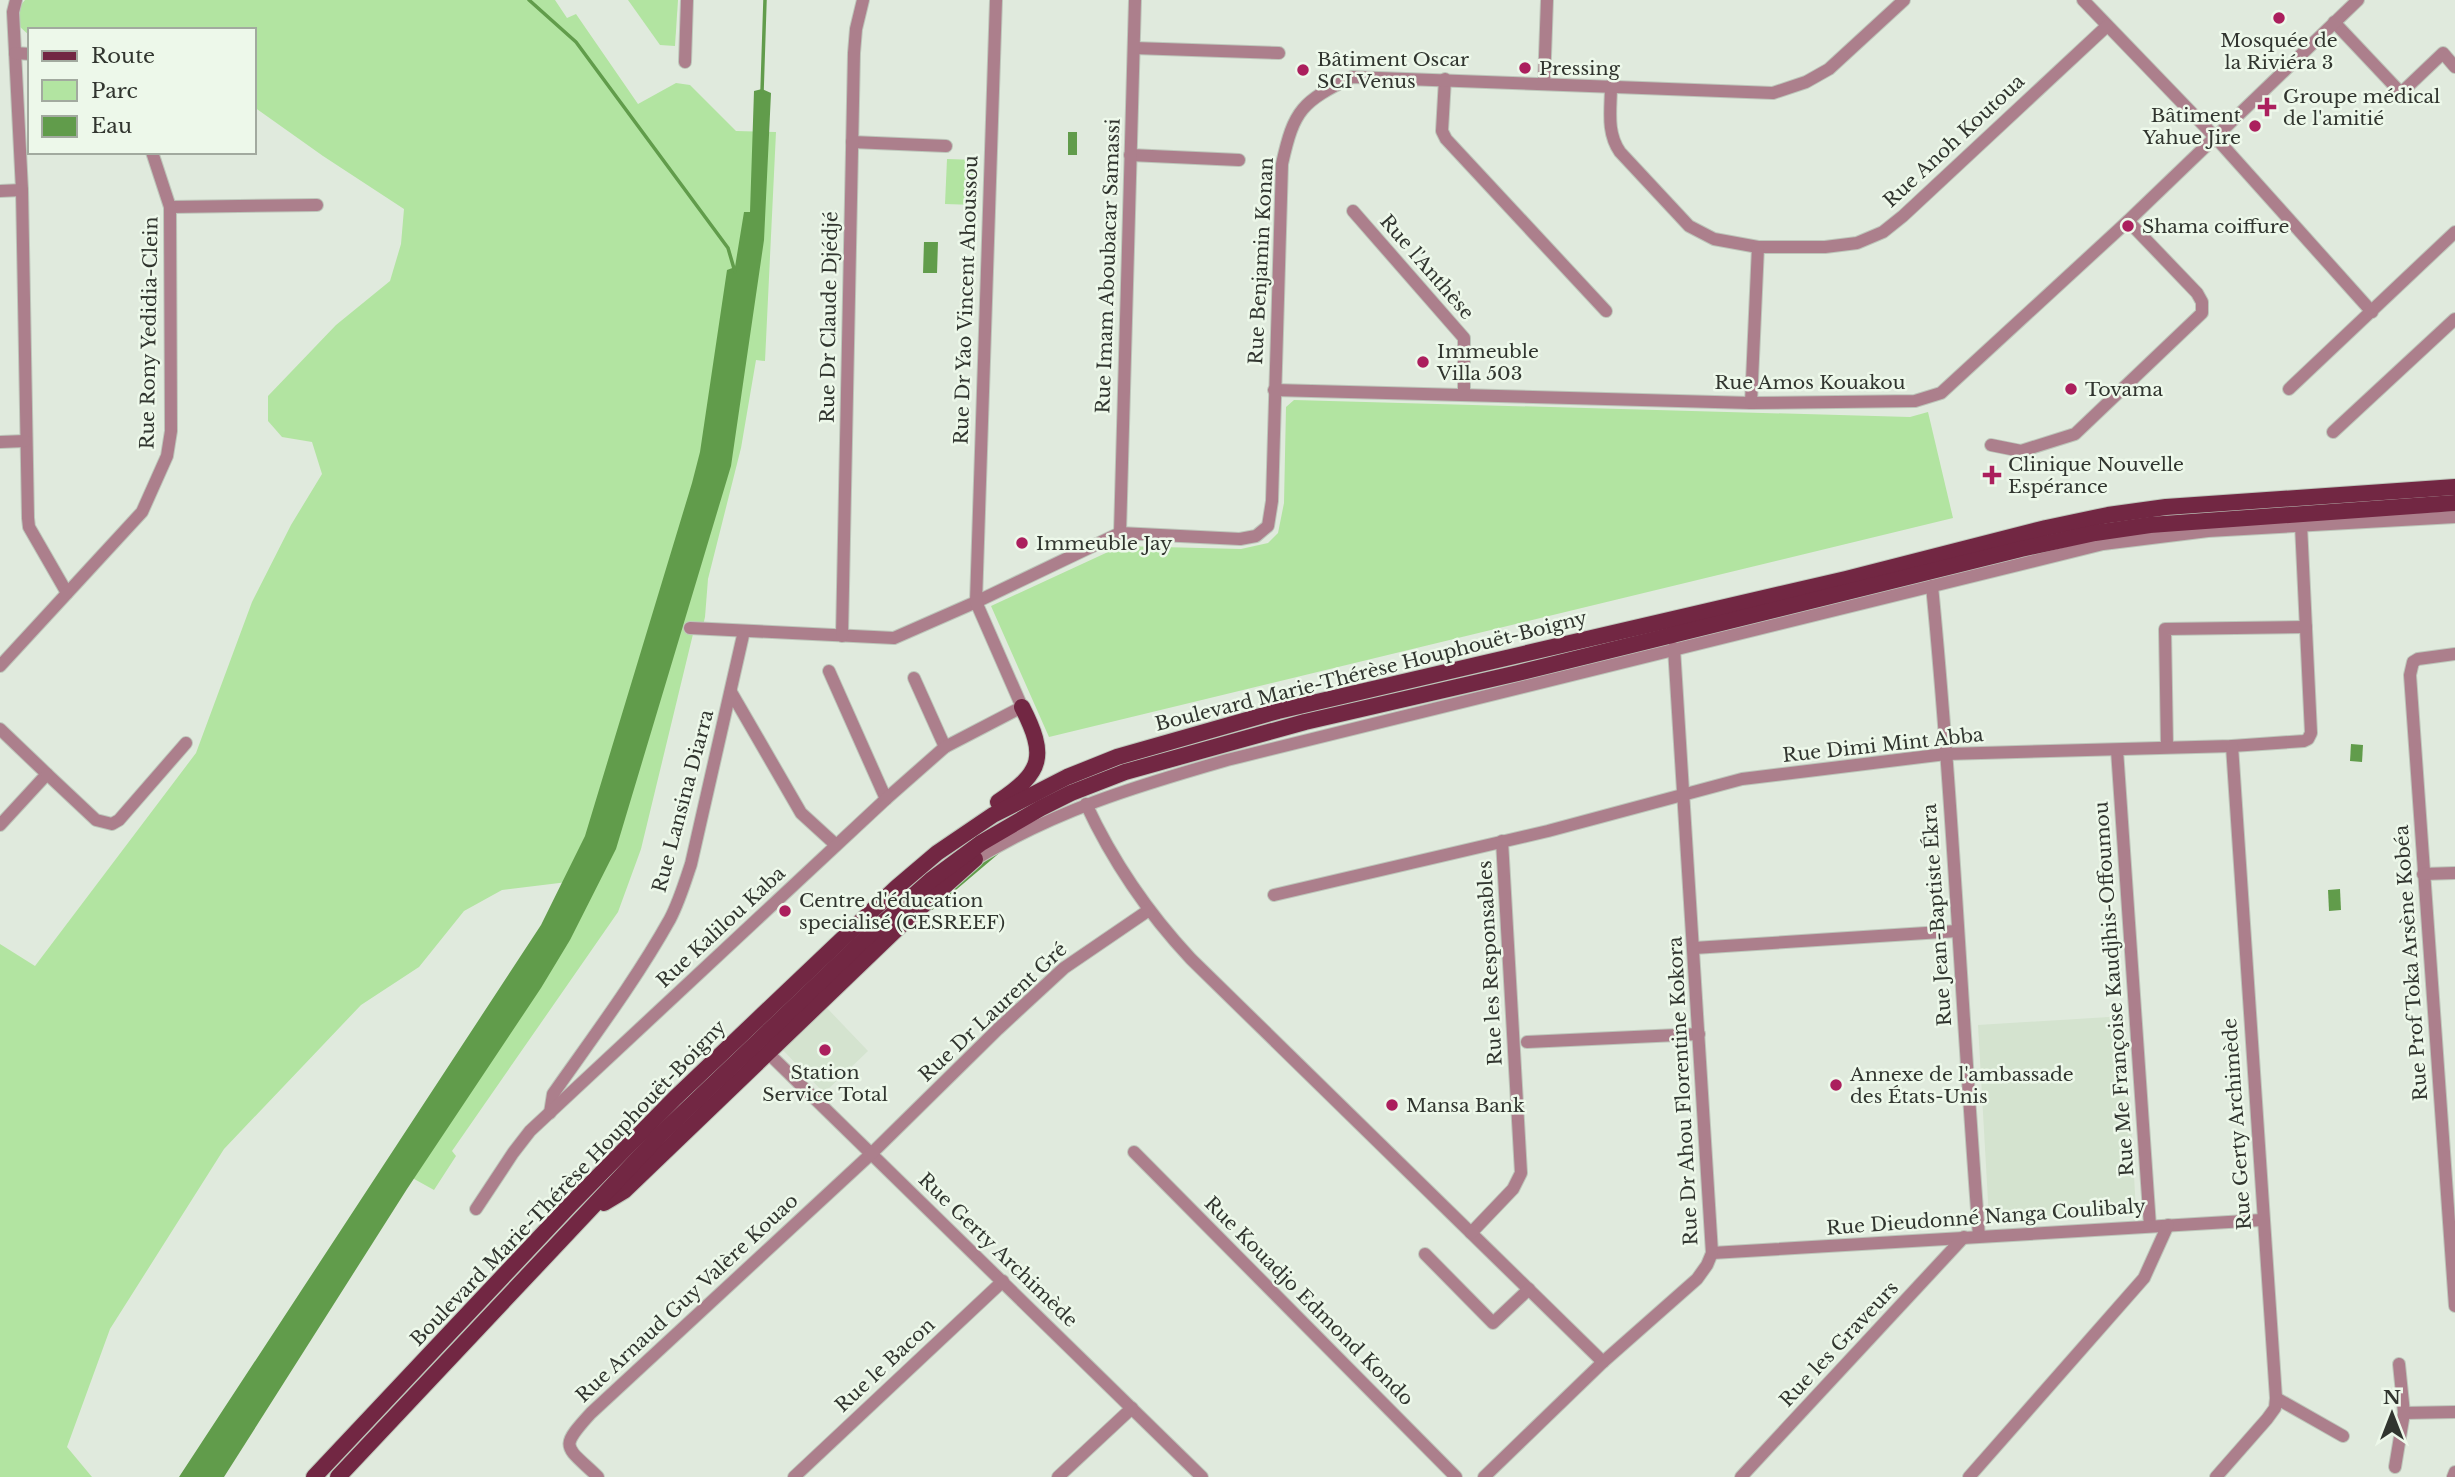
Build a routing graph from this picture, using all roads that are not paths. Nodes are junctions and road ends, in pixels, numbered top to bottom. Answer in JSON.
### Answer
{"nodes":[{"id":1,"x":16,"y":0,"type":"edge"},
{"id":2,"x":687,"y":0,"type":"edge"},
{"id":3,"x":863,"y":0,"type":"edge"},
{"id":4,"x":996,"y":0,"type":"edge"},
{"id":5,"x":1135,"y":0,"type":"edge"},
{"id":6,"x":1547,"y":0,"type":"edge"},
{"id":7,"x":1904,"y":0,"type":"edge"},
{"id":8,"x":2082,"y":0,"type":"edge"},
{"id":9,"x":2358,"y":0,"type":"edge"},
{"id":10,"x":2334,"y":22,"type":"junction"},
{"id":11,"x":2107,"y":26,"type":"junction"},
{"id":12,"x":1134,"y":48,"type":"junction"},
{"id":13,"x":1279,"y":52,"type":"dead end"},
{"id":14,"x":15,"y":53,"type":"junction"},
{"id":15,"x":28,"y":54,"type":"edge"},
{"id":16,"x":685,"y":62,"type":"dead end"},
{"id":17,"x":2455,"y":67,"type":"edge"},
{"id":18,"x":1445,"y":79,"type":"junction"},
{"id":19,"x":1544,"y":84,"type":"junction"},
{"id":20,"x":1611,"y":85,"type":"junction"},
{"id":21,"x":2216,"y":138,"type":"junction"},
{"id":22,"x":852,"y":142,"type":"junction"},
{"id":23,"x":946,"y":146,"type":"dead end"},
{"id":24,"x":153,"y":154,"type":"edge"},
{"id":25,"x":1130,"y":155,"type":"junction"},
{"id":26,"x":1239,"y":160,"type":"dead end"},
{"id":27,"x":22,"y":190,"type":"junction"},
{"id":28,"x":0,"y":191,"type":"edge"},
{"id":29,"x":317,"y":205,"type":"dead end"},
{"id":30,"x":170,"y":207,"type":"junction"},
{"id":31,"x":1353,"y":211,"type":"dead end"},
{"id":32,"x":2128,"y":221,"type":"junction"},
{"id":33,"x":2455,"y":232,"type":"edge"},
{"id":34,"x":1758,"y":247,"type":"junction"},
{"id":35,"x":1606,"y":311,"type":"dead end"},
{"id":36,"x":2372,"y":312,"type":"junction"},
{"id":37,"x":2455,"y":319,"type":"edge"},
{"id":38,"x":2289,"y":389,"type":"dead end"},
{"id":39,"x":1274,"y":390,"type":"junction"},
{"id":40,"x":1464,"y":394,"type":"junction"},
{"id":41,"x":1751,"y":403,"type":"junction"},
{"id":42,"x":2333,"y":432,"type":"dead end"},
{"id":43,"x":25,"y":441,"type":"junction"},
{"id":44,"x":0,"y":442,"type":"edge"},
{"id":45,"x":1991,"y":444,"type":"dead end"},
{"id":46,"x":2455,"y":487,"type":"edge"},
{"id":47,"x":2455,"y":503,"type":"edge"},
{"id":48,"x":2455,"y":517,"type":"edge"},
{"id":49,"x":2301,"y":532,"type":"junction"},
{"id":50,"x":1120,"y":533,"type":"junction"},
{"id":51,"x":1932,"y":589,"type":"junction"},
{"id":52,"x":67,"y":593,"type":"junction"},
{"id":53,"x":976,"y":602,"type":"junction"},
{"id":54,"x":2306,"y":627,"type":"junction"},
{"id":55,"x":690,"y":628,"type":"dead end"},
{"id":56,"x":744,"y":631,"type":"junction"},
{"id":57,"x":842,"y":636,"type":"junction"},
{"id":58,"x":1674,"y":648,"type":"junction"},
{"id":59,"x":2455,"y":654,"type":"edge"},
{"id":60,"x":0,"y":666,"type":"edge"},
{"id":61,"x":829,"y":671,"type":"dead end"},
{"id":62,"x":914,"y":678,"type":"dead end"},
{"id":63,"x":731,"y":692,"type":"junction"},
{"id":64,"x":1022,"y":707,"type":"junction"},
{"id":65,"x":0,"y":729,"type":"edge"},
{"id":66,"x":186,"y":743,"type":"dead end"},
{"id":67,"x":2232,"y":746,"type":"junction"},
{"id":68,"x":945,"y":747,"type":"junction"},
{"id":69,"x":2167,"y":747,"type":"junction"},
{"id":70,"x":2117,"y":750,"type":"junction"},
{"id":71,"x":1946,"y":754,"type":"junction"},
{"id":72,"x":47,"y":774,"type":"junction"},
{"id":73,"x":1684,"y":794,"type":"junction"},
{"id":74,"x":886,"y":799,"type":"junction"},
{"id":75,"x":1086,"y":804,"type":"junction"},
{"id":76,"x":0,"y":825,"type":"edge"},
{"id":77,"x":1502,"y":841,"type":"junction"},
{"id":78,"x":836,"y":845,"type":"junction"},
{"id":79,"x":937,"y":853,"type":"junction"},
{"id":80,"x":975,"y":859,"type":"junction"},
{"id":81,"x":2455,"y":873,"type":"edge"},
{"id":82,"x":2423,"y":874,"type":"junction"},
{"id":83,"x":931,"y":880,"type":"junction"},
{"id":84,"x":1274,"y":895,"type":"dead end"},
{"id":85,"x":1149,"y":910,"type":"junction"},
{"id":86,"x":1957,"y":931,"type":"junction"},
{"id":87,"x":1694,"y":948,"type":"junction"},
{"id":88,"x":1699,"y":1034,"type":"junction"},
{"id":89,"x":1527,"y":1042,"type":"dead end"},
{"id":90,"x":767,"y":1052,"type":"junction"},
{"id":91,"x":550,"y":1113,"type":"junction"},
{"id":92,"x":1135,"y":1152,"type":"dead end"},
{"id":93,"x":871,"y":1154,"type":"junction"},
{"id":94,"x":475,"y":1209,"type":"dead end"},
{"id":95,"x":581,"y":1218,"type":"junction"},
{"id":96,"x":2262,"y":1220,"type":"junction"},
{"id":97,"x":2168,"y":1225,"type":"junction"},
{"id":98,"x":2150,"y":1226,"type":"junction"},
{"id":99,"x":1471,"y":1233,"type":"junction"},
{"id":100,"x":1979,"y":1236,"type":"junction"},
{"id":101,"x":1965,"y":1237,"type":"junction"},
{"id":102,"x":1712,"y":1253,"type":"junction"},
{"id":103,"x":1425,"y":1254,"type":"dead end"},
{"id":104,"x":1003,"y":1281,"type":"junction"},
{"id":105,"x":1529,"y":1289,"type":"junction"},
{"id":106,"x":2455,"y":1306,"type":"edge"},
{"id":107,"x":1603,"y":1362,"type":"junction"},
{"id":108,"x":2399,"y":1364,"type":"dead end"},
{"id":109,"x":2276,"y":1398,"type":"junction"},
{"id":110,"x":1132,"y":1408,"type":"junction"},
{"id":111,"x":2455,"y":1412,"type":"edge"},
{"id":112,"x":2404,"y":1413,"type":"junction"},
{"id":113,"x":2343,"y":1436,"type":"dead end"},
{"id":114,"x":2395,"y":1467,"type":"dead end"},
{"id":115,"x":2455,"y":1472,"type":"edge"},
{"id":116,"x":314,"y":1477,"type":"edge"},
{"id":117,"x":338,"y":1477,"type":"edge"},
{"id":118,"x":598,"y":1477,"type":"edge"},
{"id":119,"x":794,"y":1477,"type":"edge"},
{"id":120,"x":1058,"y":1477,"type":"edge"},
{"id":121,"x":1202,"y":1477,"type":"edge"},
{"id":122,"x":1455,"y":1477,"type":"edge"},
{"id":123,"x":1485,"y":1477,"type":"edge"},
{"id":124,"x":1741,"y":1477,"type":"edge"},
{"id":125,"x":1969,"y":1477,"type":"edge"},
{"id":126,"x":2216,"y":1477,"type":"edge"},
{"id":127,"x":2453,"y":1477,"type":"edge"}],
"edges":[{"from":1,"to":14,"type":"street"},
{"from":2,"to":16,"type":"street"},
{"from":3,"to":22,"type":"street","name":"Rue Dr Claude Djédjé"},
{"from":4,"to":53,"type":"street","name":"Rue Dr Yao Vincent Ahoussou"},
{"from":5,"to":12,"type":"street","name":"Rue Imam Aboubacar Samassi"},
{"from":6,"to":19,"type":"street"},
{"from":7,"to":20,"type":"street","name":"Rue Benjamin Konan"},
{"from":8,"to":11,"type":"street"},
{"from":9,"to":10,"type":"street","name":"Rue Amos Kouakou"},
{"from":10,"to":17,"type":"street"},
{"from":10,"to":21,"type":"street","name":"Rue Amos Kouakou"},
{"from":11,"to":21,"type":"street"},
{"from":11,"to":34,"type":"street","name":"Rue Anoh Koutoua"},
{"from":12,"to":13,"type":"street"},
{"from":12,"to":25,"type":"street","name":"Rue Imam Aboubacar Samassi"},
{"from":14,"to":15,"type":"street"},
{"from":14,"to":27,"type":"street"},
{"from":18,"to":19,"type":"street","name":"Rue Benjamin Konan"},
{"from":18,"to":35,"type":"street"},
{"from":18,"to":39,"type":"street","name":"Rue Benjamin Konan"},
{"from":19,"to":20,"type":"street","name":"Rue Benjamin Konan"},
{"from":20,"to":34,"type":"street","name":"Rue Anoh Koutoua"},
{"from":21,"to":32,"type":"street","name":"Rue Amos Kouakou"},
{"from":21,"to":36,"type":"street"},
{"from":22,"to":23,"type":"street"},
{"from":22,"to":57,"type":"street","name":"Rue Dr Claude Djédjé"},
{"from":24,"to":30,"type":"street","name":"Rue Rony Yedidia-Clein"},
{"from":25,"to":26,"type":"street"},
{"from":25,"to":50,"type":"street","name":"Rue Imam Aboubacar Samassi"},
{"from":27,"to":28,"type":"street"},
{"from":27,"to":43,"type":"street"},
{"from":29,"to":30,"type":"street"},
{"from":30,"to":52,"type":"street","name":"Rue Rony Yedidia-Clein"},
{"from":31,"to":40,"type":"street","name":"Rue l'Anthèse"},
{"from":32,"to":41,"type":"street","name":"Rue Amos Kouakou"},
{"from":32,"to":45,"type":"street"},
{"from":33,"to":36,"type":"street"},
{"from":34,"to":41,"type":"street"},
{"from":36,"to":38,"type":"street"},
{"from":37,"to":42,"type":"street"},
{"from":39,"to":40,"type":"street","name":"Rue Amos Kouakou"},
{"from":39,"to":50,"type":"street","name":"Rue Benjamin Konan"},
{"from":40,"to":41,"type":"street","name":"Rue Amos Kouakou"},
{"from":43,"to":44,"type":"street"},
{"from":43,"to":52,"type":"street"},
{"from":46,"to":79,"type":"main road","name":"Boulevard Marie-Thérèse Houphouët-Boigny"},
{"from":47,"to":83,"type":"main road","name":"Boulevard Marie-Thérèse Houphouët-Boigny"},
{"from":48,"to":49,"type":"street"},
{"from":49,"to":51,"type":"street"},
{"from":49,"to":54,"type":"street","name":"Rue Dimi Mint Abba"},
{"from":50,"to":53,"type":"street"},
{"from":51,"to":58,"type":"street"},
{"from":51,"to":71,"type":"street","name":"Rue Jean-Baptiste Ékra"},
{"from":52,"to":60,"type":"street","name":"Rue Rony Yedidia-Clein"},
{"from":53,"to":57,"type":"street"},
{"from":53,"to":64,"type":"street"},
{"from":54,"to":67,"type":"street","name":"Rue Dimi Mint Abba"},
{"from":54,"to":69,"type":"street"},
{"from":55,"to":56,"type":"street"},
{"from":56,"to":57,"type":"street"},
{"from":56,"to":63,"type":"street","name":"Rue Lansina Diarra"},
{"from":58,"to":73,"type":"street","name":"Rue Dr Ahou Florentine Kokora"},
{"from":58,"to":75,"type":"street"},
{"from":59,"to":82,"type":"street","name":"Rue Prof Toka Arsène Kobéa"},
{"from":61,"to":74,"type":"street"},
{"from":62,"to":68,"type":"street"},
{"from":63,"to":78,"type":"street"},
{"from":63,"to":91,"type":"street","name":"Rue Lansina Diarra"},
{"from":64,"to":68,"type":"street","name":"Rue Kalilou Kaba"},
{"from":64,"to":79,"type":"main road"},
{"from":65,"to":72,"type":"street"},
{"from":66,"to":72,"type":"street"},
{"from":67,"to":69,"type":"street","name":"Rue Dimi Mint Abba"},
{"from":67,"to":96,"type":"street","name":"Rue Gerty Archimède"},
{"from":68,"to":74,"type":"street","name":"Rue Kalilou Kaba"},
{"from":69,"to":70,"type":"street","name":"Rue Dimi Mint Abba"},
{"from":70,"to":71,"type":"street","name":"Rue Dimi Mint Abba"},
{"from":70,"to":98,"type":"street","name":"Rue Me Françoise Kaudjhis-Offoumou"},
{"from":71,"to":73,"type":"street","name":"Rue Dimi Mint Abba"},
{"from":71,"to":86,"type":"street","name":"Rue Jean-Baptiste Ékra"},
{"from":72,"to":76,"type":"street"},
{"from":73,"to":77,"type":"street","name":"Rue Dimi Mint Abba"},
{"from":73,"to":87,"type":"street","name":"Rue Dr Ahou Florentine Kokora"},
{"from":74,"to":78,"type":"street","name":"Rue Kalilou Kaba"},
{"from":75,"to":80,"type":"street"},
{"from":75,"to":85,"type":"street"},
{"from":77,"to":84,"type":"street","name":"Rue Dimi Mint Abba"},
{"from":77,"to":99,"type":"street","name":"Rue les Responsables"},
{"from":78,"to":91,"type":"street","name":"Rue Kalilou Kaba"},
{"from":79,"to":116,"type":"main road","name":"Boulevard Marie-Thérèse Houphouët-Boigny"},
{"from":80,"to":83,"type":"street"},
{"from":80,"to":90,"type":"main road"},
{"from":81,"to":82,"type":"street"},
{"from":82,"to":106,"type":"street","name":"Rue Prof Toka Arsène Kobéa"},
{"from":83,"to":95,"type":"main road","name":"Boulevard Marie-Thérèse Houphouët-Boigny"},
{"from":85,"to":93,"type":"street","name":"Rue Dr Laurent Gré"},
{"from":85,"to":99,"type":"street"},
{"from":86,"to":87,"type":"street"},
{"from":86,"to":100,"type":"street","name":"Rue Jean-Baptiste Ékra"},
{"from":87,"to":88,"type":"street","name":"Rue Dr Ahou Florentine Kokora"},
{"from":88,"to":89,"type":"street"},
{"from":88,"to":102,"type":"street","name":"Rue Dr Ahou Florentine Kokora"},
{"from":90,"to":93,"type":"street","name":"Rue Gerty Archimède"},
{"from":90,"to":95,"type":"main road"},
{"from":91,"to":94,"type":"street","name":"Rue Kalilou Kaba"},
{"from":92,"to":122,"type":"street","name":"Rue Kouadjo Edmond Kondo"},
{"from":93,"to":104,"type":"street","name":"Rue Gerty Archimède"},
{"from":93,"to":118,"type":"street","name":"Rue Arnaud Guy Valère Kouao"},
{"from":95,"to":117,"type":"main road","name":"Boulevard Marie-Thérèse Houphouët-Boigny"},
{"from":96,"to":97,"type":"street","name":"Rue Dieudonné Nanga Coulibaly"},
{"from":96,"to":109,"type":"street","name":"Rue Gerty Archimède"},
{"from":97,"to":98,"type":"street","name":"Rue Dieudonné Nanga Coulibaly"},
{"from":97,"to":125,"type":"street"},
{"from":98,"to":100,"type":"street","name":"Rue Dieudonné Nanga Coulibaly"},
{"from":99,"to":105,"type":"street"},
{"from":100,"to":101,"type":"street","name":"Rue Dieudonné Nanga Coulibaly"},
{"from":101,"to":102,"type":"street","name":"Rue Dieudonné Nanga Coulibaly"},
{"from":101,"to":124,"type":"street","name":"Rue les Graveurs"},
{"from":102,"to":107,"type":"street","name":"Rue Dr Ahou Florentine Kokora"},
{"from":103,"to":105,"type":"street"},
{"from":104,"to":110,"type":"street","name":"Rue Gerty Archimède"},
{"from":104,"to":119,"type":"street","name":"Rue le Bacon"},
{"from":105,"to":107,"type":"street"},
{"from":107,"to":123,"type":"street","name":"Rue Dr Ahou Florentine Kokora"},
{"from":108,"to":112,"type":"street"},
{"from":109,"to":113,"type":"street"},
{"from":109,"to":126,"type":"street"},
{"from":110,"to":120,"type":"street"},
{"from":110,"to":121,"type":"street","name":"Rue Gerty Archimède"},
{"from":111,"to":112,"type":"street"},
{"from":112,"to":114,"type":"street"},
{"from":115,"to":127,"type":"street"}]}
